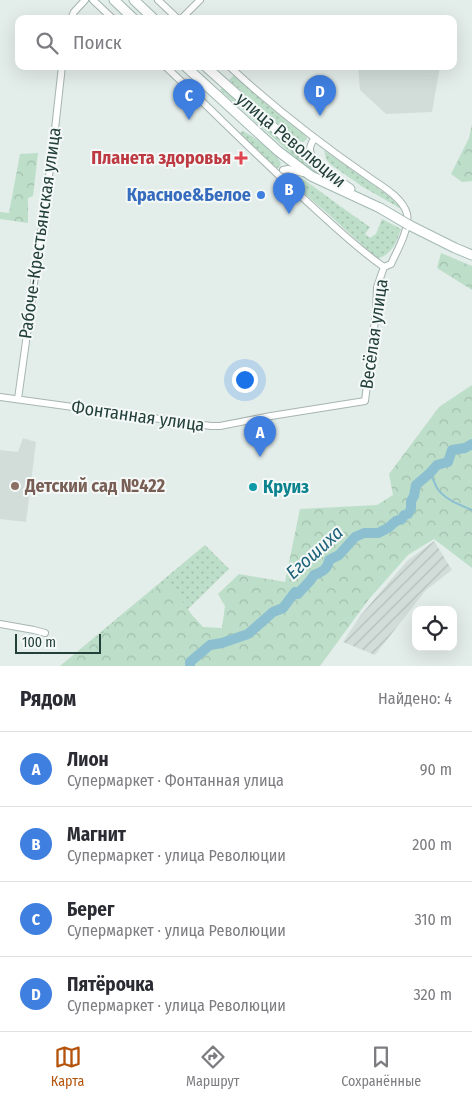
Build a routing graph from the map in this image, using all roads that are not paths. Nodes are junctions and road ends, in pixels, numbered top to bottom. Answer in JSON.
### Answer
{"nodes":[{"id":1,"x":85,"y":0,"type":"edge"},
{"id":2,"x":93,"y":0,"type":"edge"},
{"id":3,"x":114,"y":0,"type":"edge"},
{"id":4,"x":134,"y":0,"type":"edge"},
{"id":5,"x":158,"y":0,"type":"edge"},
{"id":6,"x":200,"y":0,"type":"edge"},
{"id":7,"x":73,"y":15,"type":"edge"},
{"id":8,"x":109,"y":15,"type":"edge"},
{"id":9,"x":130,"y":15,"type":"edge"},
{"id":10,"x":150,"y":15,"type":"edge"},
{"id":11,"x":175,"y":15,"type":"edge"},
{"id":12,"x":184,"y":15,"type":"edge"},
{"id":13,"x":62,"y":70,"type":"edge"},
{"id":14,"x":169,"y":70,"type":"edge"},
{"id":15,"x":189,"y":70,"type":"edge"},
{"id":16,"x":209,"y":70,"type":"edge"},
{"id":17,"x":233,"y":70,"type":"edge"},
{"id":18,"x":314,"y":139,"type":"junction"},
{"id":19,"x":286,"y":140,"type":"junction"},
{"id":20,"x":310,"y":146,"type":"junction"},
{"id":21,"x":278,"y":151,"type":"junction"},
{"id":22,"x":318,"y":167,"type":"junction"},
{"id":23,"x":283,"y":170,"type":"junction"},
{"id":24,"x":277,"y":176,"type":"junction"},
{"id":25,"x":311,"y":176,"type":"junction"},
{"id":26,"x":380,"y":208,"type":"junction"},
{"id":27,"x":472,"y":256,"type":"edge"},
{"id":28,"x":384,"y":267,"type":"junction"},
{"id":29,"x":0,"y":397,"type":"edge"},
{"id":30,"x":18,"y":399,"type":"junction"},
{"id":31,"x":365,"y":401,"type":"joint"},
{"id":32,"x":0,"y":624,"type":"edge"},
{"id":33,"x":45,"y":633,"type":"dead end"}],
"edges":[{"from":1,"to":7,"type":"street"},
{"from":2,"to":8,"type":"street"},
{"from":3,"to":9,"type":"main road"},
{"from":4,"to":10,"type":"main road"},
{"from":5,"to":11,"type":"street"},
{"from":6,"to":12,"type":"street"},
{"from":13,"to":30,"type":"street","name":"Рабоче-Крестьянская улица"},
{"from":14,"to":24,"type":"street","name":"улица Революции"},
{"from":15,"to":21,"type":"main road","name":"улица Революции"},
{"from":16,"to":19,"type":"main road","name":"улица Революции"},
{"from":17,"to":18,"type":"street","name":"Весёлая улица"},
{"from":18,"to":20,"type":"street"},
{"from":18,"to":28,"type":"street","name":"Весёлая улица"},
{"from":19,"to":20,"type":"street"},
{"from":19,"to":22,"type":"main road","name":"улица Революции"},
{"from":20,"to":22,"type":"street"},
{"from":21,"to":23,"type":"street"},
{"from":21,"to":25,"type":"main road","name":"улица Революции"},
{"from":22,"to":26,"type":"main road","name":"улица Революции"},
{"from":23,"to":24,"type":"street"},
{"from":23,"to":25,"type":"street"},
{"from":24,"to":28,"type":"street","name":"улица Революции"},
{"from":25,"to":26,"type":"main road","name":"улица Революции"},
{"from":26,"to":27,"type":"main road","name":"улица Революции","bridge":true},
{"from":28,"to":31,"type":"street","name":"Весёлая улица"},
{"from":29,"to":30,"type":"street","name":"Фонтанная улица"},
{"from":30,"to":31,"type":"street","name":"Фонтанная улица"},
{"from":32,"to":33,"type":"street"}]}
